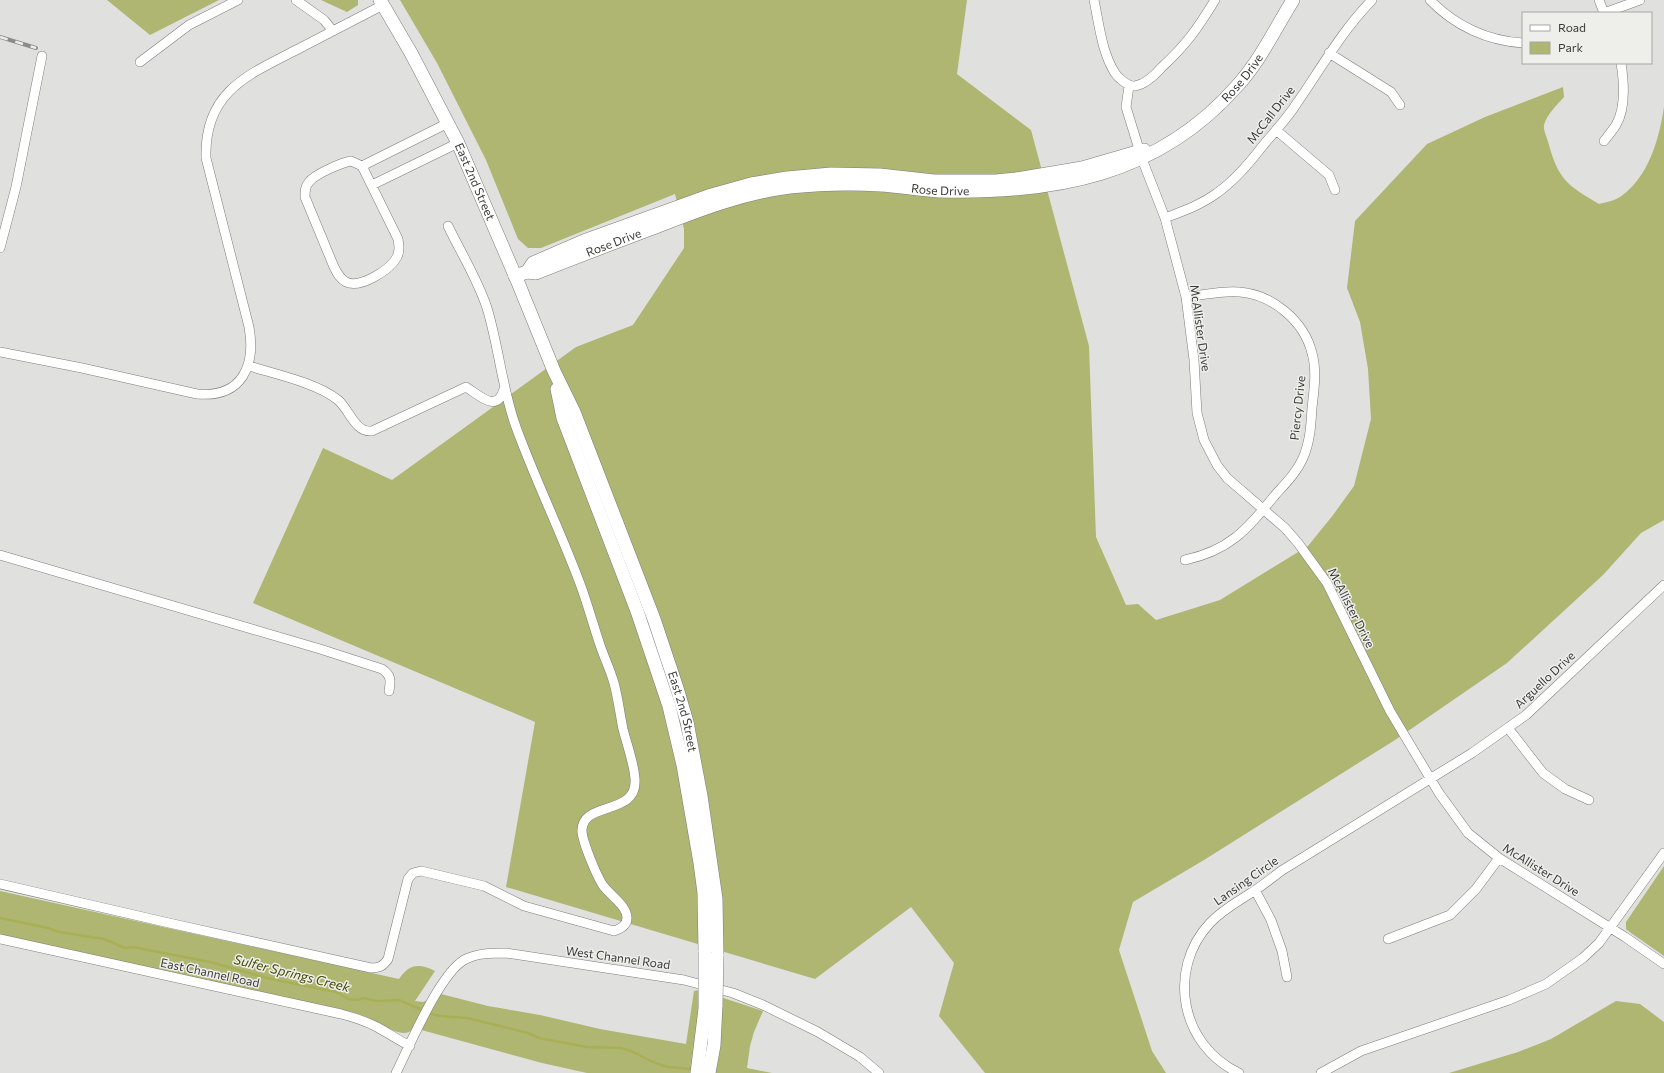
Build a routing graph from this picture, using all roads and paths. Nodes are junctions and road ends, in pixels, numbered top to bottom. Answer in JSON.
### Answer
{"nodes":[{"id":1,"x":238,"y":0,"type":"edge"},
{"id":2,"x":296,"y":0,"type":"edge"},
{"id":3,"x":1094,"y":0,"type":"edge"},
{"id":4,"x":1215,"y":0,"type":"edge"},
{"id":5,"x":1282,"y":0,"type":"edge"},
{"id":6,"x":1293,"y":0,"type":"edge"},
{"id":7,"x":1372,"y":0,"type":"edge"},
{"id":8,"x":1430,"y":0,"type":"edge"},
{"id":9,"x":1599,"y":0,"type":"edge"},
{"id":10,"x":1640,"y":0,"type":"edge"},
{"id":11,"x":382,"y":3,"type":"edge"},
{"id":12,"x":1604,"y":12,"type":"edge"},
{"id":13,"x":1607,"y":12,"type":"edge"},
{"id":14,"x":333,"y":31,"type":"junction"},
{"id":15,"x":1522,"y":43,"type":"edge"},
{"id":16,"x":1329,"y":53,"type":"junction"},
{"id":17,"x":42,"y":56,"type":"dead end"},
{"id":18,"x":140,"y":62,"type":"dead end"},
{"id":19,"x":1621,"y":64,"type":"edge"},
{"id":20,"x":1129,"y":86,"type":"junction"},
{"id":21,"x":1400,"y":105,"type":"dead end"},
{"id":22,"x":448,"y":123,"type":"junction"},
{"id":23,"x":1276,"y":130,"type":"junction"},
{"id":24,"x":1604,"y":140,"type":"dead end"},
{"id":25,"x":458,"y":143,"type":"junction"},
{"id":26,"x":1141,"y":155,"type":"junction"},
{"id":27,"x":362,"y":166,"type":"junction"},
{"id":28,"x":372,"y":185,"type":"junction"},
{"id":29,"x":1335,"y":190,"type":"dead end"},
{"id":30,"x":1165,"y":218,"type":"junction"},
{"id":31,"x":448,"y":226,"type":"dead end"},
{"id":32,"x":0,"y":248,"type":"edge"},
{"id":33,"x":521,"y":274,"type":"junction"},
{"id":34,"x":1186,"y":297,"type":"junction"},
{"id":35,"x":0,"y":352,"type":"edge"},
{"id":36,"x":248,"y":366,"type":"junction"},
{"id":37,"x":504,"y":389,"type":"junction"},
{"id":38,"x":1264,"y":509,"type":"junction"},
{"id":39,"x":0,"y":555,"type":"edge"},
{"id":40,"x":1185,"y":560,"type":"dead end"},
{"id":41,"x":1664,"y":585,"type":"edge"},
{"id":42,"x":389,"y":691,"type":"dead end"},
{"id":43,"x":1508,"y":728,"type":"junction"},
{"id":44,"x":1430,"y":778,"type":"junction"},
{"id":45,"x":1589,"y":800,"type":"dead end"},
{"id":46,"x":1664,"y":853,"type":"edge"},
{"id":47,"x":1498,"y":858,"type":"junction"},
{"id":48,"x":0,"y":884,"type":"edge"},
{"id":49,"x":1255,"y":890,"type":"junction"},
{"id":50,"x":1611,"y":928,"type":"junction"},
{"id":51,"x":1388,"y":939,"type":"dead end"},
{"id":52,"x":0,"y":940,"type":"edge"},
{"id":53,"x":1664,"y":964,"type":"edge"},
{"id":54,"x":1287,"y":977,"type":"dead end"},
{"id":55,"x":710,"y":1007,"type":"junction"},
{"id":56,"x":410,"y":1046,"type":"junction"},
{"id":57,"x":396,"y":1073,"type":"edge"},
{"id":58,"x":697,"y":1073,"type":"edge"},
{"id":59,"x":709,"y":1073,"type":"edge"},
{"id":60,"x":879,"y":1073,"type":"edge"},
{"id":61,"x":1240,"y":1073,"type":"edge"},
{"id":62,"x":1321,"y":1073,"type":"edge"}],
"edges":[{"from":1,"to":18,"type":"street"},
{"from":2,"to":14,"type":"street"},
{"from":3,"to":20,"type":"street"},
{"from":4,"to":20,"type":"street"},
{"from":5,"to":26,"type":"main road","name":"Rose Drive"},
{"from":6,"to":26,"type":"main road","name":"Rose Drive"},
{"from":7,"to":16,"type":"street","name":"McCall Drive"},
{"from":8,"to":15,"type":"street"},
{"from":9,"to":12,"type":"street"},
{"from":10,"to":13,"type":"street"},
{"from":11,"to":14,"type":"street"},
{"from":11,"to":22,"type":"main road","name":"East 2nd Street"},
{"from":14,"to":36,"type":"street"},
{"from":16,"to":21,"type":"street"},
{"from":16,"to":23,"type":"street","name":"McCall Drive"},
{"from":17,"to":32,"type":"street"},
{"from":19,"to":24,"type":"street"},
{"from":20,"to":26,"type":"street","name":"McAllister Drive"},
{"from":22,"to":25,"type":"main road","name":"East 2nd Street"},
{"from":22,"to":27,"type":"street"},
{"from":23,"to":29,"type":"street"},
{"from":23,"to":30,"type":"street","name":"McCall Drive"},
{"from":25,"to":28,"type":"street"},
{"from":25,"to":33,"type":"main road","name":"East 2nd Street"},
{"from":26,"to":30,"type":"street","name":"McAllister Drive"},
{"from":26,"to":33,"type":"main road","name":"Rose Drive"},
{"from":27,"to":28,"type":"street"},
{"from":27,"to":28,"type":"street"},
{"from":30,"to":34,"type":"street","name":"McAllister Drive"},
{"from":31,"to":37,"type":"street"},
{"from":33,"to":55,"type":"main road","name":"East 2nd Street","bridge":true},
{"from":34,"to":38,"type":"street","name":"McAllister Drive"},
{"from":34,"to":38,"type":"street","name":"Piercy Drive"},
{"from":35,"to":36,"type":"street"},
{"from":36,"to":37,"type":"street"},
{"from":37,"to":48,"type":"street"},
{"from":38,"to":40,"type":"street","name":"Piercy Drive"},
{"from":38,"to":44,"type":"street","name":"McAllister Drive"},
{"from":39,"to":42,"type":"street"},
{"from":41,"to":43,"type":"street","name":"Arguello Drive"},
{"from":43,"to":44,"type":"street","name":"Arguello Drive"},
{"from":43,"to":45,"type":"street"},
{"from":44,"to":47,"type":"street","name":"McAllister Drive"},
{"from":44,"to":49,"type":"street","name":"Lansing Circle"},
{"from":46,"to":50,"type":"street"},
{"from":47,"to":50,"type":"street","name":"McAllister Drive"},
{"from":47,"to":51,"type":"street"},
{"from":49,"to":54,"type":"street"},
{"from":49,"to":61,"type":"street","name":"Lansing Circle"},
{"from":50,"to":53,"type":"street","name":"McAllister Drive"},
{"from":50,"to":62,"type":"street"},
{"from":52,"to":56,"type":"street","name":"East Channel Road"},
{"from":55,"to":58,"type":"main road","name":"East 2nd Street"},
{"from":55,"to":59,"type":"main road","name":"East 2nd Street"},
{"from":56,"to":57,"type":"street","name":"West Channel Road"},
{"from":56,"to":60,"type":"street","name":"West Channel Road"}]}
